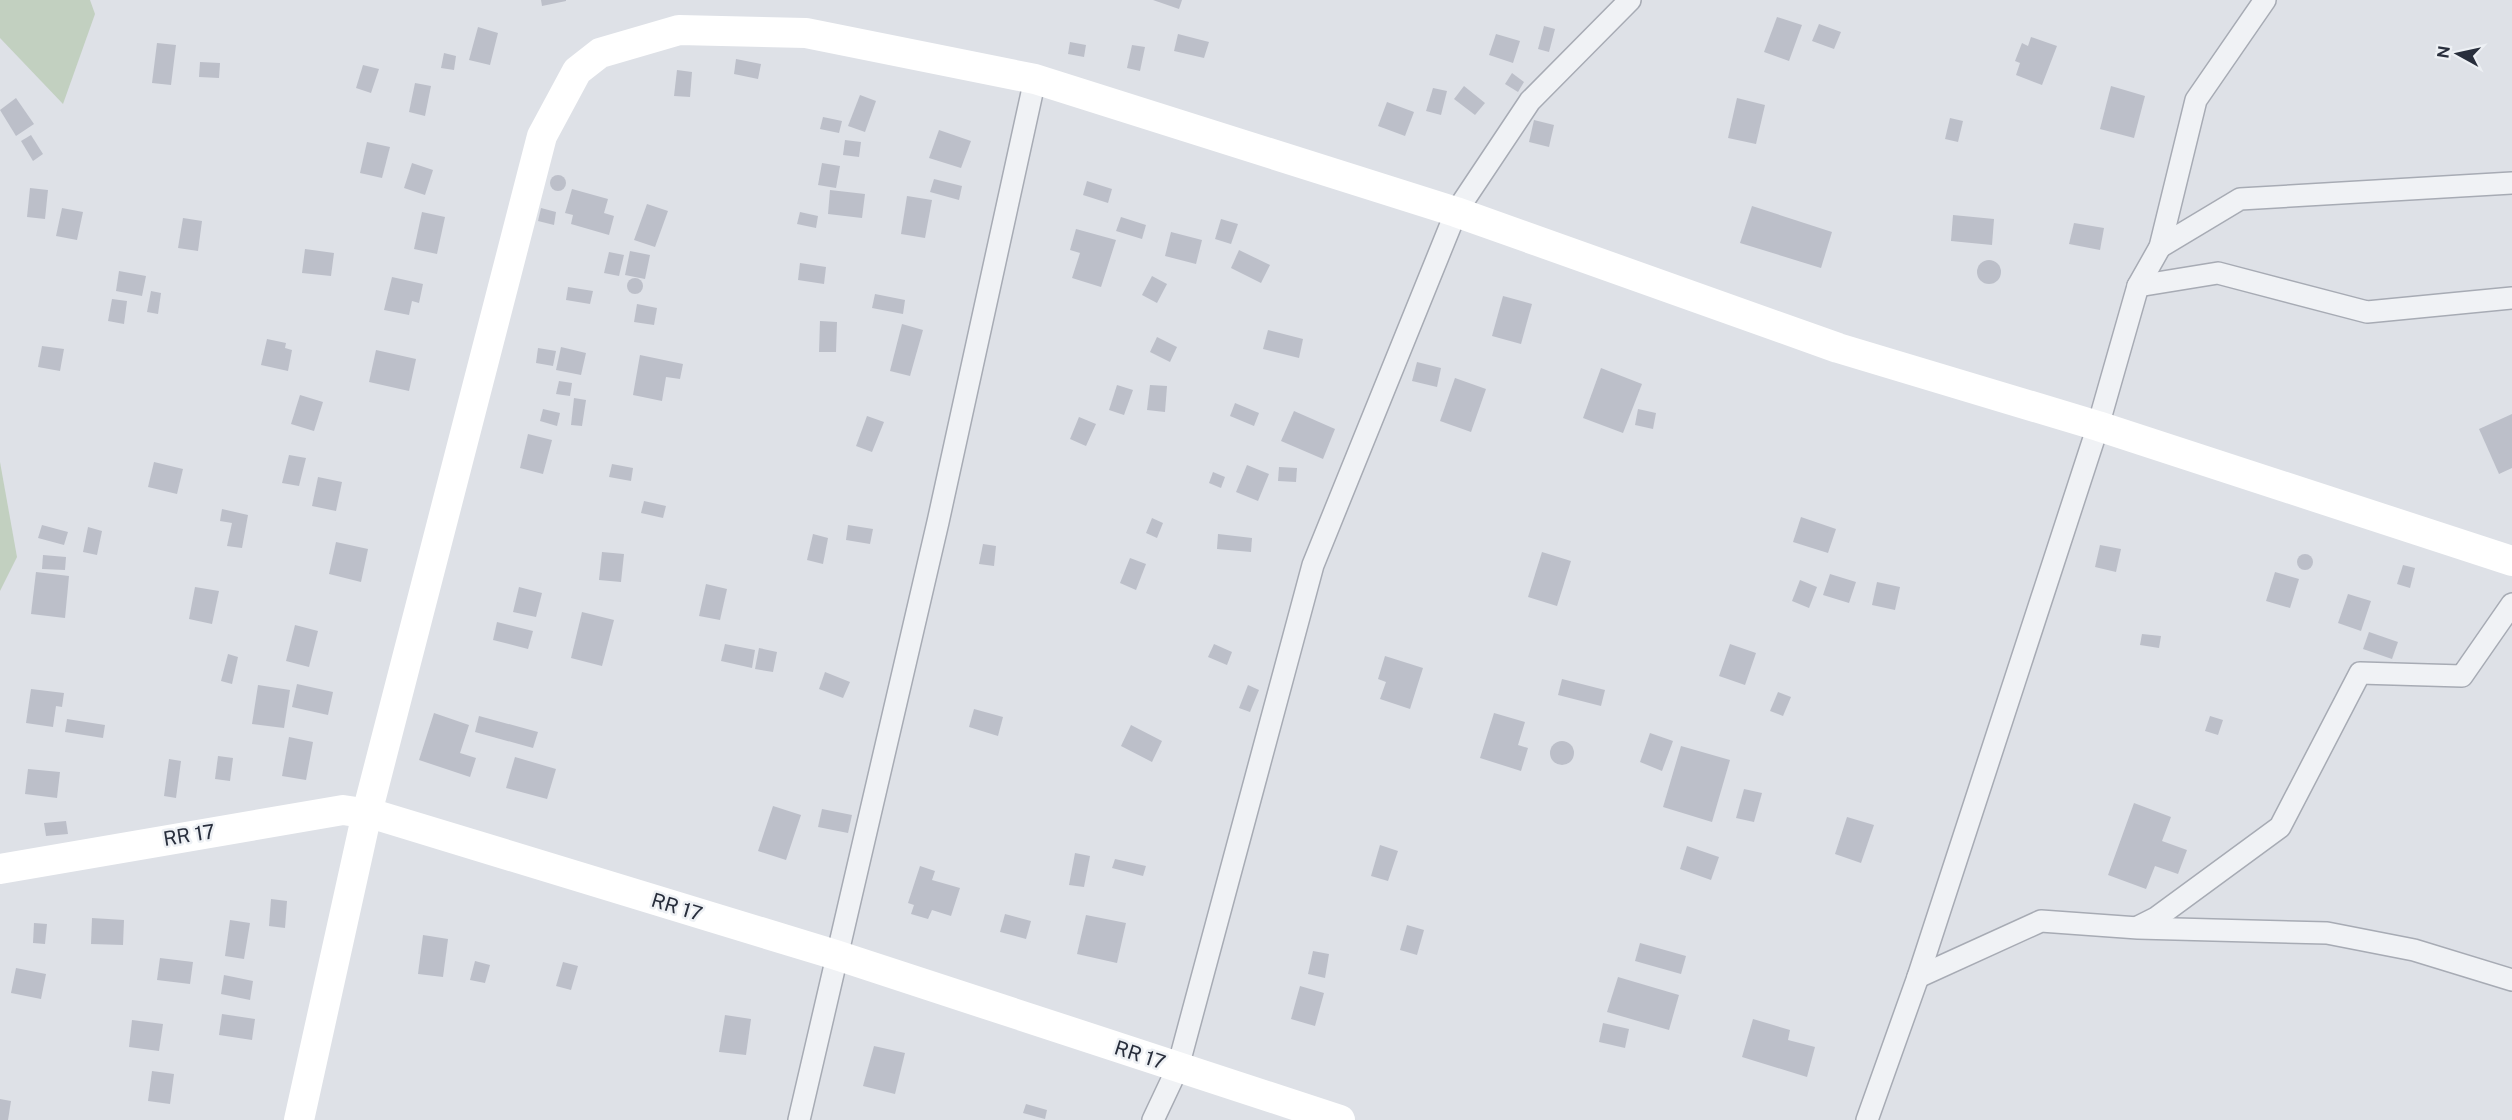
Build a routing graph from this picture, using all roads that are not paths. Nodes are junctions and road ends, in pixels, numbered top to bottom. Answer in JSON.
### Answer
{"nodes":[{"id":1,"x":1629,"y":0,"type":"edge"},
{"id":2,"x":2265,"y":0,"type":"edge"},
{"id":3,"x":1035,"y":79,"type":"junction"},
{"id":4,"x":2512,"y":183,"type":"edge"},
{"id":5,"x":1455,"y":212,"type":"junction"},
{"id":6,"x":2160,"y":247,"type":"junction"},
{"id":7,"x":2138,"y":286,"type":"junction"},
{"id":8,"x":2512,"y":298,"type":"edge"},
{"id":9,"x":2098,"y":426,"type":"junction"},
{"id":10,"x":2512,"y":561,"type":"edge"},
{"id":11,"x":2512,"y":604,"type":"edge"},
{"id":12,"x":368,"y":813,"type":"junction"},
{"id":13,"x":0,"y":869,"type":"edge"},
{"id":14,"x":2138,"y":928,"type":"junction"},
{"id":15,"x":836,"y":956,"type":"junction"},
{"id":16,"x":1918,"y":977,"type":"junction"},
{"id":17,"x":2512,"y":980,"type":"edge"},
{"id":18,"x":1178,"y":1067,"type":"junction"},
{"id":19,"x":299,"y":1120,"type":"edge"},
{"id":20,"x":799,"y":1120,"type":"edge"},
{"id":21,"x":1153,"y":1120,"type":"edge"},
{"id":22,"x":1340,"y":1120,"type":"edge"},
{"id":23,"x":1868,"y":1120,"type":"edge"}],
"edges":[{"from":1,"to":5,"type":"street"},
{"from":2,"to":6,"type":"street"},
{"from":3,"to":5,"type":"street"},
{"from":3,"to":12,"type":"street"},
{"from":3,"to":15,"type":"street"},
{"from":4,"to":6,"type":"street"},
{"from":5,"to":9,"type":"street"},
{"from":5,"to":18,"type":"street"},
{"from":6,"to":7,"type":"street"},
{"from":7,"to":8,"type":"street"},
{"from":7,"to":9,"type":"street"},
{"from":9,"to":10,"type":"street"},
{"from":9,"to":16,"type":"street"},
{"from":11,"to":14,"type":"street"},
{"from":12,"to":13,"type":"street","name":"RR 17","number":"RR 17"},
{"from":12,"to":15,"type":"street","name":"RR 17","number":"RR 17"},
{"from":12,"to":19,"type":"street"},
{"from":14,"to":16,"type":"street"},
{"from":14,"to":17,"type":"street"},
{"from":15,"to":18,"type":"street","name":"RR 17","number":"RR 17"},
{"from":15,"to":20,"type":"street"},
{"from":16,"to":23,"type":"street"},
{"from":18,"to":21,"type":"street"},
{"from":18,"to":22,"type":"street","name":"RR 17","number":"RR 17"}]}
